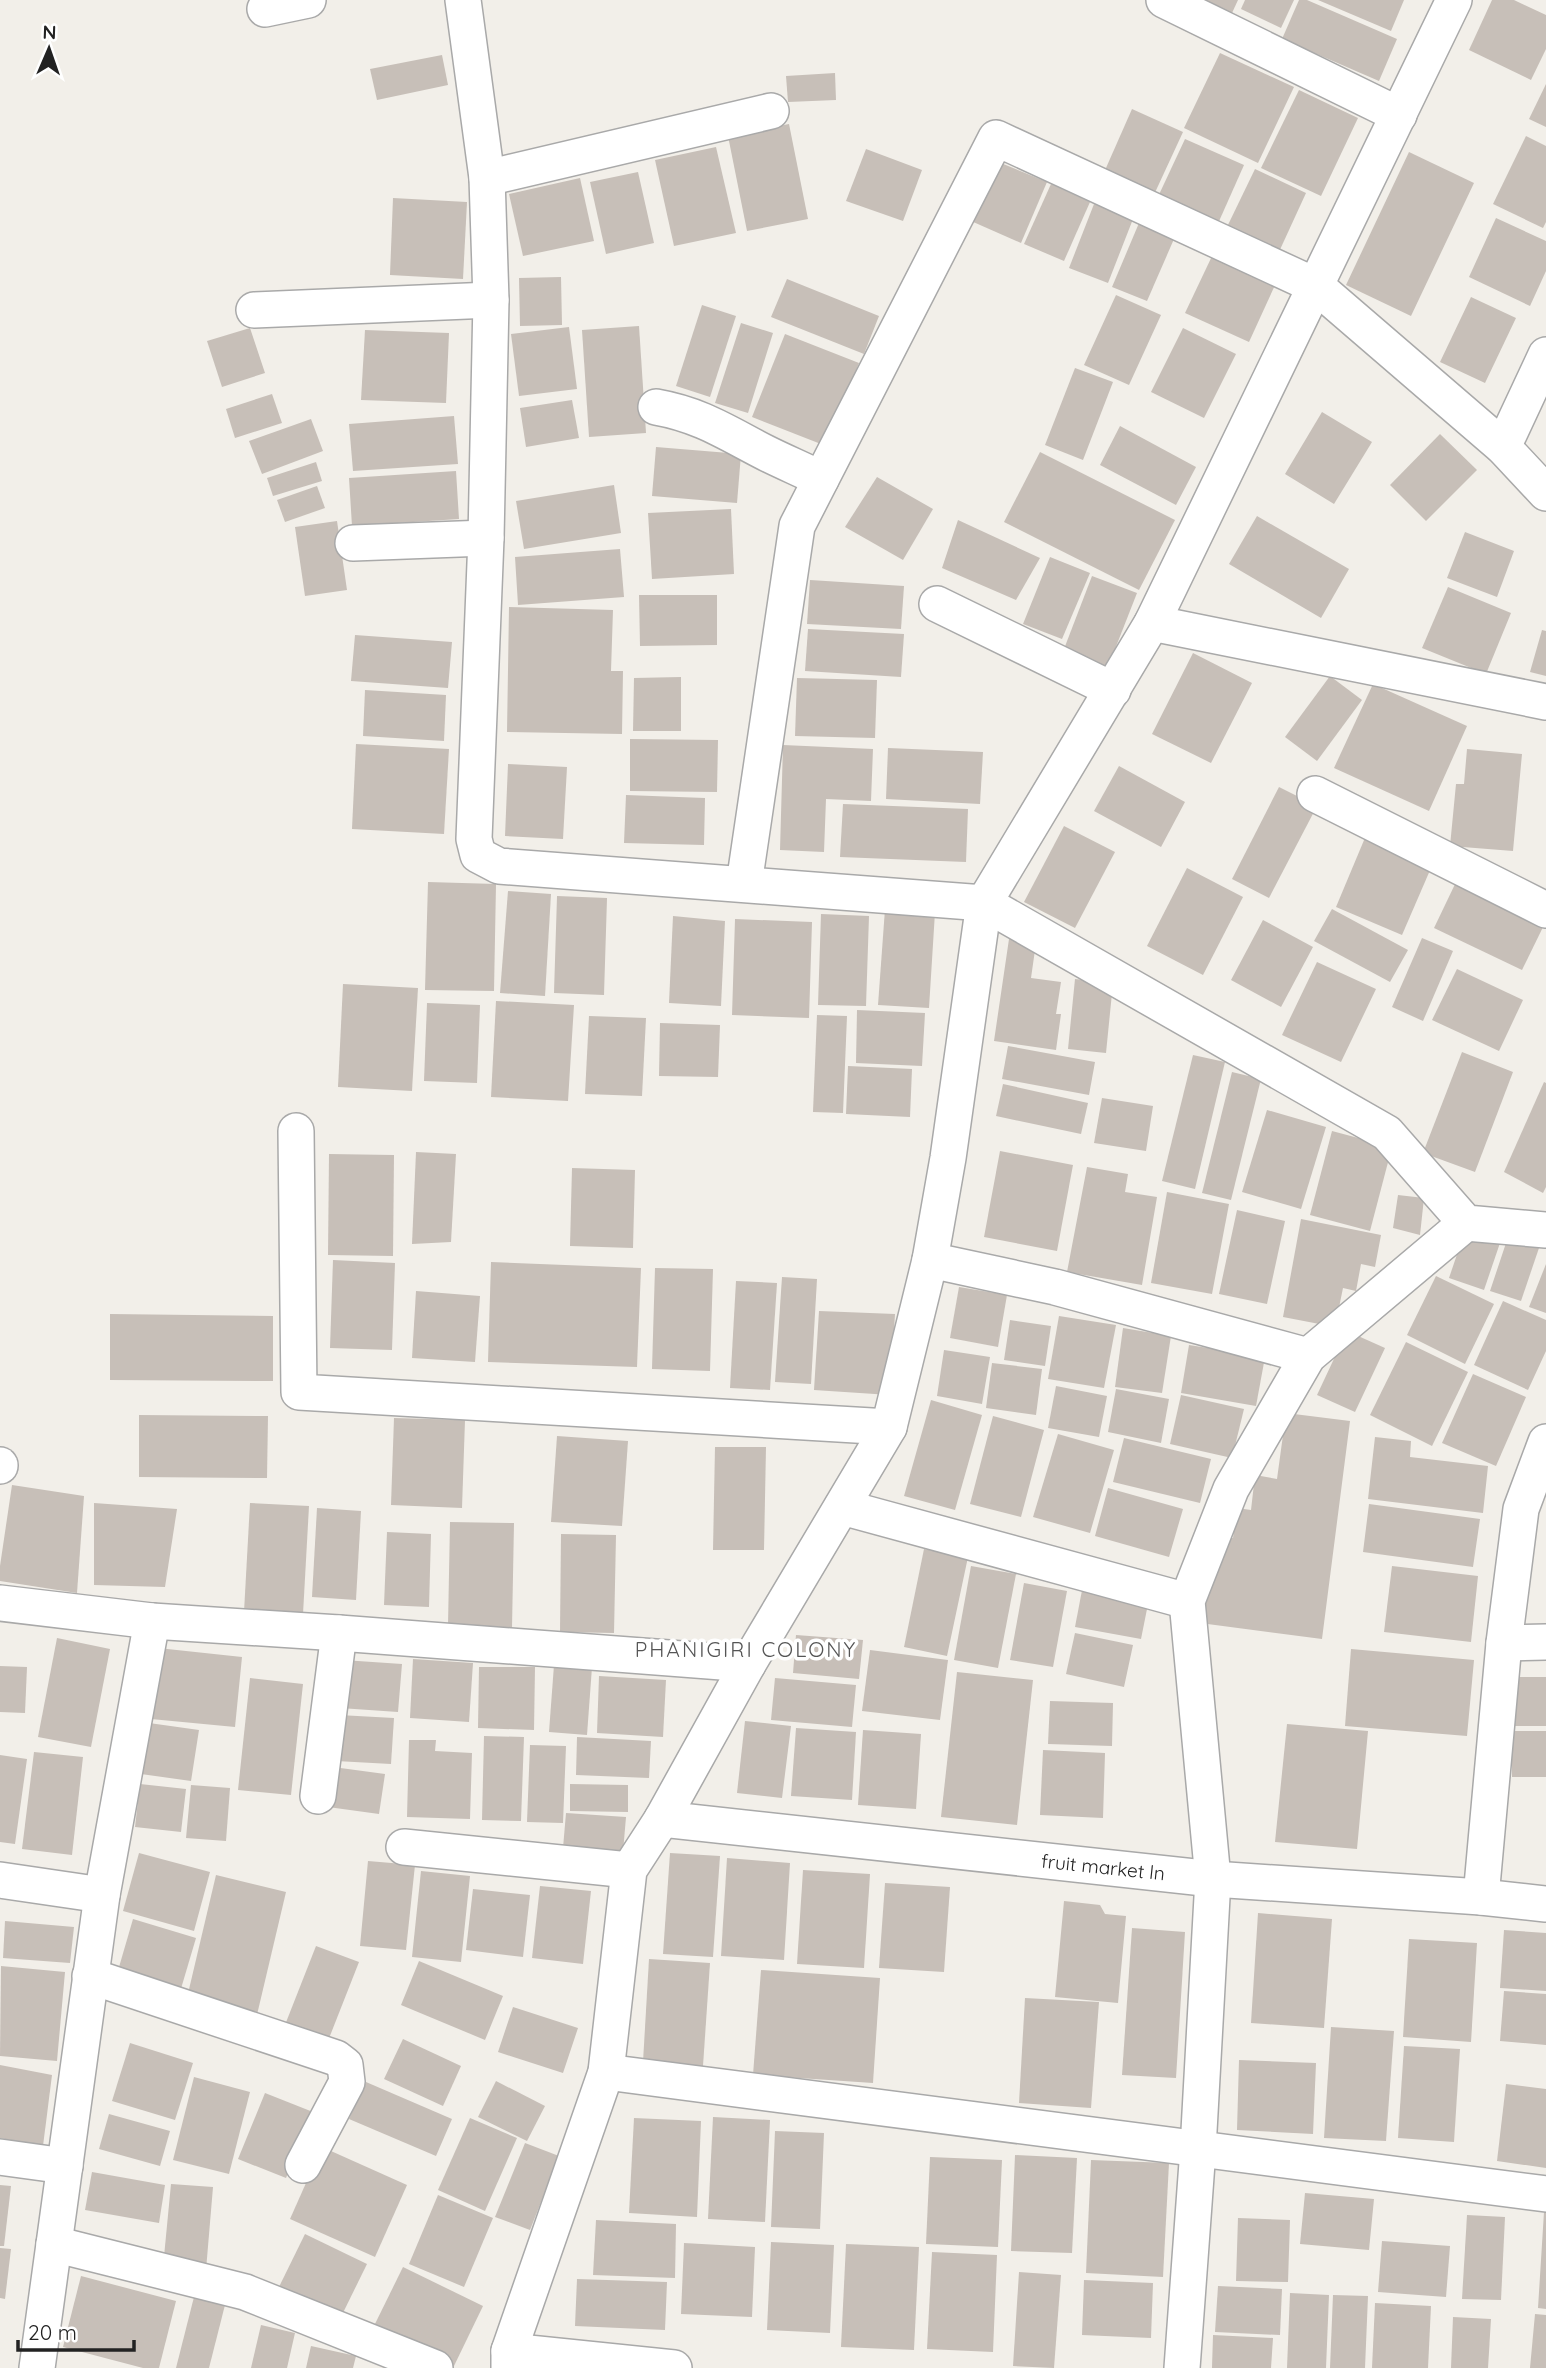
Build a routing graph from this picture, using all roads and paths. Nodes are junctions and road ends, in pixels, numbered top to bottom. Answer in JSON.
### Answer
{"nodes":[{"id":1,"x":308,"y":0,"type":"edge"},
{"id":2,"x":463,"y":0,"type":"edge"},
{"id":3,"x":1164,"y":0,"type":"edge"},
{"id":4,"x":1454,"y":0,"type":"edge"},
{"id":5,"x":265,"y":9,"type":"dead end"},
{"id":6,"x":771,"y":111,"type":"dead end"},
{"id":7,"x":1399,"y":116,"type":"junction"},
{"id":8,"x":487,"y":178,"type":"junction"},
{"id":9,"x":1316,"y":286,"type":"junction"},
{"id":10,"x":491,"y":300,"type":"junction"},
{"id":11,"x":254,"y":310,"type":"dead end"},
{"id":12,"x":1546,"y":355,"type":"edge"},
{"id":13,"x":656,"y":407,"type":"dead end"},
{"id":14,"x":1503,"y":447,"type":"junction"},
{"id":15,"x":821,"y":479,"type":"junction"},
{"id":16,"x":1546,"y":493,"type":"edge"},
{"id":17,"x":486,"y":538,"type":"junction"},
{"id":18,"x":353,"y":543,"type":"dead end"},
{"id":19,"x":937,"y":604,"type":"dead end"},
{"id":20,"x":1152,"y":624,"type":"junction"},
{"id":21,"x":1113,"y":690,"type":"junction"},
{"id":22,"x":1546,"y":702,"type":"edge"},
{"id":23,"x":1315,"y":794,"type":"dead end"},
{"id":24,"x":744,"y":884,"type":"junction"},
{"id":25,"x":984,"y":903,"type":"junction"},
{"id":26,"x":1546,"y":910,"type":"edge"},
{"id":27,"x":296,"y":1131,"type":"dead end"},
{"id":28,"x":1466,"y":1223,"type":"junction"},
{"id":29,"x":1546,"y":1230,"type":"edge"},
{"id":30,"x":930,"y":1260,"type":"junction"},
{"id":31,"x":1308,"y":1356,"type":"junction"},
{"id":32,"x":890,"y":1427,"type":"junction"},
{"id":33,"x":1546,"y":1442,"type":"edge"},
{"id":34,"x":842,"y":1507,"type":"junction"},
{"id":35,"x":1187,"y":1601,"type":"junction"},
{"id":36,"x":0,"y":1603,"type":"edge"},
{"id":37,"x":152,"y":1621,"type":"junction"},
{"id":38,"x":339,"y":1633,"type":"junction"},
{"id":39,"x":1546,"y":1642,"type":"edge"},
{"id":40,"x":1504,"y":1643,"type":"junction"},
{"id":41,"x":748,"y":1664,"type":"junction"},
{"id":42,"x":318,"y":1796,"type":"dead end"},
{"id":43,"x":662,"y":1819,"type":"junction"},
{"id":44,"x":404,"y":1847,"type":"dead end"},
{"id":45,"x":629,"y":1870,"type":"junction"},
{"id":46,"x":1213,"y":1879,"type":"junction"},
{"id":47,"x":0,"y":1880,"type":"edge"},
{"id":48,"x":102,"y":1895,"type":"junction"},
{"id":49,"x":1481,"y":1897,"type":"junction"},
{"id":50,"x":1546,"y":1904,"type":"edge"},
{"id":51,"x":90,"y":1976,"type":"junction"},
{"id":52,"x":606,"y":2072,"type":"junction"},
{"id":53,"x":1198,"y":2149,"type":"junction"},
{"id":54,"x":0,"y":2157,"type":"edge"},
{"id":55,"x":303,"y":2165,"type":"dead end"},
{"id":56,"x":65,"y":2166,"type":"junction"},
{"id":57,"x":1546,"y":2194,"type":"edge"},
{"id":58,"x":54,"y":2244,"type":"junction"},
{"id":59,"x":509,"y":2359,"type":"edge"},
{"id":60,"x":37,"y":2368,"type":"edge"},
{"id":61,"x":435,"y":2368,"type":"edge"},
{"id":62,"x":674,"y":2368,"type":"edge"},
{"id":63,"x":1182,"y":2368,"type":"edge"}],
"edges":[{"from":1,"to":5,"type":"street"},
{"from":2,"to":8,"type":"street"},
{"from":3,"to":7,"type":"street"},
{"from":4,"to":7,"type":"street"},
{"from":6,"to":8,"type":"street"},
{"from":7,"to":9,"type":"street"},
{"from":8,"to":10,"type":"street"},
{"from":9,"to":14,"type":"street"},
{"from":9,"to":15,"type":"street"},
{"from":9,"to":20,"type":"street"},
{"from":10,"to":11,"type":"street"},
{"from":10,"to":17,"type":"street"},
{"from":12,"to":14,"type":"street"},
{"from":13,"to":15,"type":"street"},
{"from":14,"to":16,"type":"street"},
{"from":15,"to":24,"type":"street"},
{"from":17,"to":18,"type":"street"},
{"from":17,"to":24,"type":"street"},
{"from":19,"to":21,"type":"street"},
{"from":20,"to":21,"type":"street"},
{"from":20,"to":22,"type":"street"},
{"from":21,"to":25,"type":"street"},
{"from":23,"to":26,"type":"street"},
{"from":24,"to":25,"type":"street"},
{"from":25,"to":28,"type":"street"},
{"from":25,"to":30,"type":"street"},
{"from":27,"to":32,"type":"street"},
{"from":28,"to":29,"type":"street"},
{"from":28,"to":31,"type":"street"},
{"from":30,"to":31,"type":"street"},
{"from":30,"to":32,"type":"street"},
{"from":31,"to":35,"type":"street"},
{"from":32,"to":34,"type":"street"},
{"from":33,"to":40,"type":"street"},
{"from":34,"to":35,"type":"street"},
{"from":34,"to":41,"type":"street"},
{"from":35,"to":46,"type":"street"},
{"from":36,"to":37,"type":"street"},
{"from":37,"to":38,"type":"street"},
{"from":37,"to":48,"type":"street"},
{"from":38,"to":41,"type":"street"},
{"from":38,"to":42,"type":"street"},
{"from":39,"to":40,"type":"street"},
{"from":40,"to":49,"type":"street"},
{"from":41,"to":43,"type":"street"},
{"from":43,"to":45,"type":"street"},
{"from":43,"to":46,"type":"street","name":"fruit market ln"},
{"from":44,"to":45,"type":"street"},
{"from":45,"to":52,"type":"street"},
{"from":46,"to":49,"type":"street","name":"fruit market ln"},
{"from":46,"to":53,"type":"street"},
{"from":47,"to":48,"type":"street"},
{"from":48,"to":51,"type":"street"},
{"from":49,"to":50,"type":"street","name":"fruit market ln"},
{"from":51,"to":55,"type":"street"},
{"from":51,"to":56,"type":"street"},
{"from":52,"to":53,"type":"street"},
{"from":52,"to":59,"type":"street"},
{"from":53,"to":57,"type":"street"},
{"from":53,"to":63,"type":"street"},
{"from":54,"to":56,"type":"street"},
{"from":56,"to":58,"type":"street"},
{"from":58,"to":60,"type":"street"},
{"from":58,"to":61,"type":"street"},
{"from":59,"to":62,"type":"street"}]}
